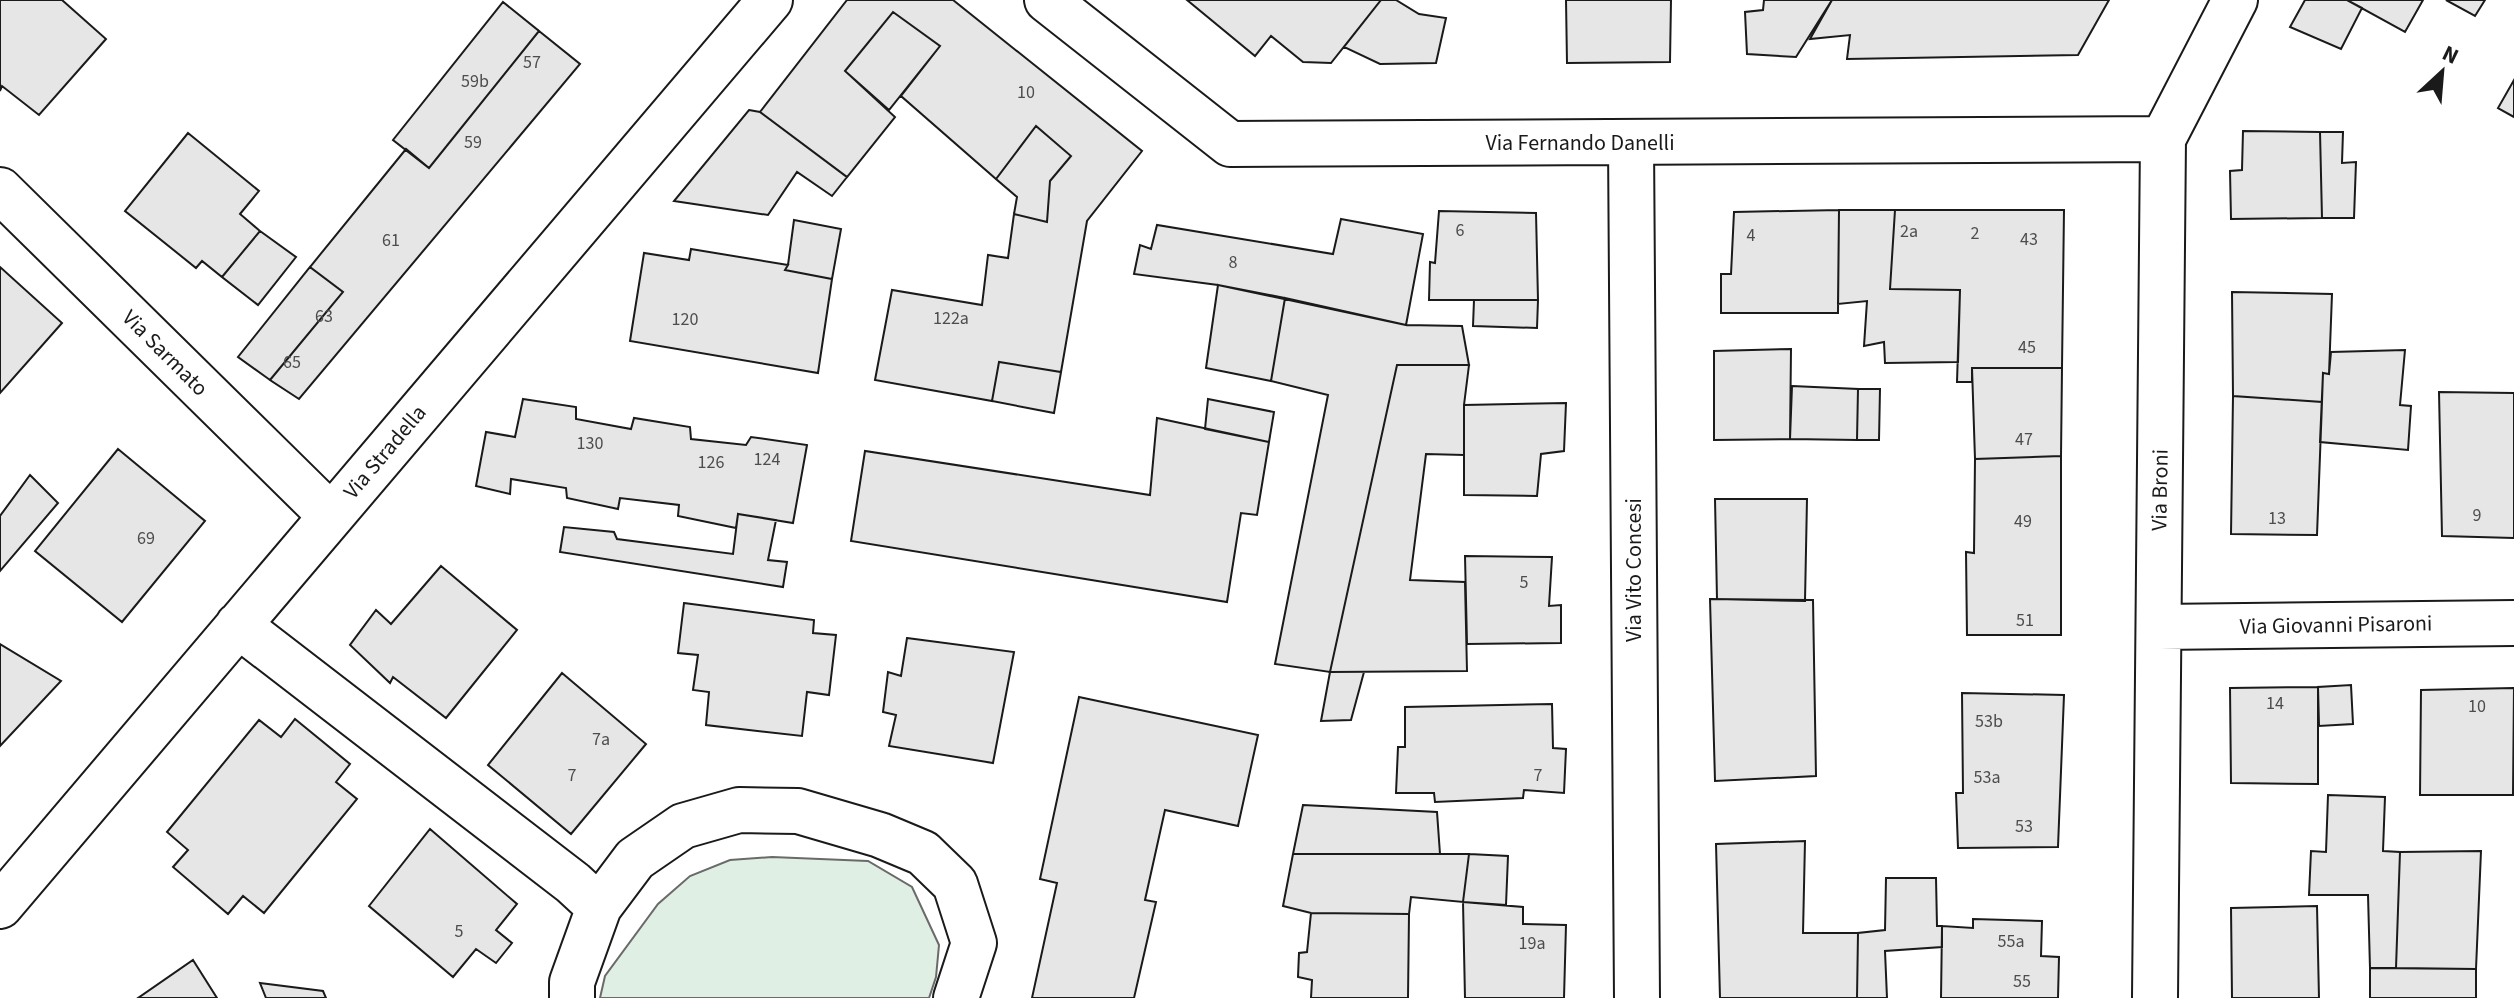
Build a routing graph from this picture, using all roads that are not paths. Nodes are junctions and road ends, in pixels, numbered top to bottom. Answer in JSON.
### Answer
{"nodes":[{"id":1,"x":770,"y":0,"type":"edge"},
{"id":2,"x":1047,"y":0,"type":"edge"},
{"id":3,"x":2235,"y":0,"type":"edge"},
{"id":4,"x":2163,"y":139,"type":"junction"},
{"id":5,"x":1631,"y":142,"type":"junction"},
{"id":6,"x":0,"y":190,"type":"edge"},
{"id":7,"x":331,"y":516,"type":"junction"},
{"id":8,"x":2514,"y":623,"type":"edge"},
{"id":9,"x":238,"y":625,"type":"junction"},
{"id":10,"x":2159,"y":627,"type":"junction"},
{"id":11,"x":0,"y":906,"type":"edge"},
{"id":12,"x":599,"y":907,"type":"junction"},
{"id":13,"x":572,"y":998,"type":"edge"},
{"id":14,"x":956,"y":998,"type":"edge"},
{"id":15,"x":1637,"y":998,"type":"edge"},
{"id":16,"x":2155,"y":998,"type":"edge"}],
"edges":[{"from":1,"to":7,"type":"street","name":"Via Stradella"},
{"from":2,"to":5,"type":"street","name":"Via Fernando Danelli"},
{"from":3,"to":4,"type":"street","name":"Via Broni"},
{"from":4,"to":5,"type":"street","name":"Via Fernando Danelli"},
{"from":4,"to":10,"type":"street","name":"Via Broni"},
{"from":5,"to":15,"type":"street","name":"Via Vito Concesi"},
{"from":6,"to":7,"type":"street","name":"Via Sarmato"},
{"from":7,"to":9,"type":"street","name":"Via Stradella"},
{"from":8,"to":10,"type":"street","name":"Via Giovanni Pisaroni"},
{"from":9,"to":11,"type":"street","name":"Via Stradella"},
{"from":9,"to":12,"type":"street"},
{"from":10,"to":16,"type":"street","name":"Via Broni"},
{"from":12,"to":13,"type":"street"},
{"from":12,"to":14,"type":"street"}]}
